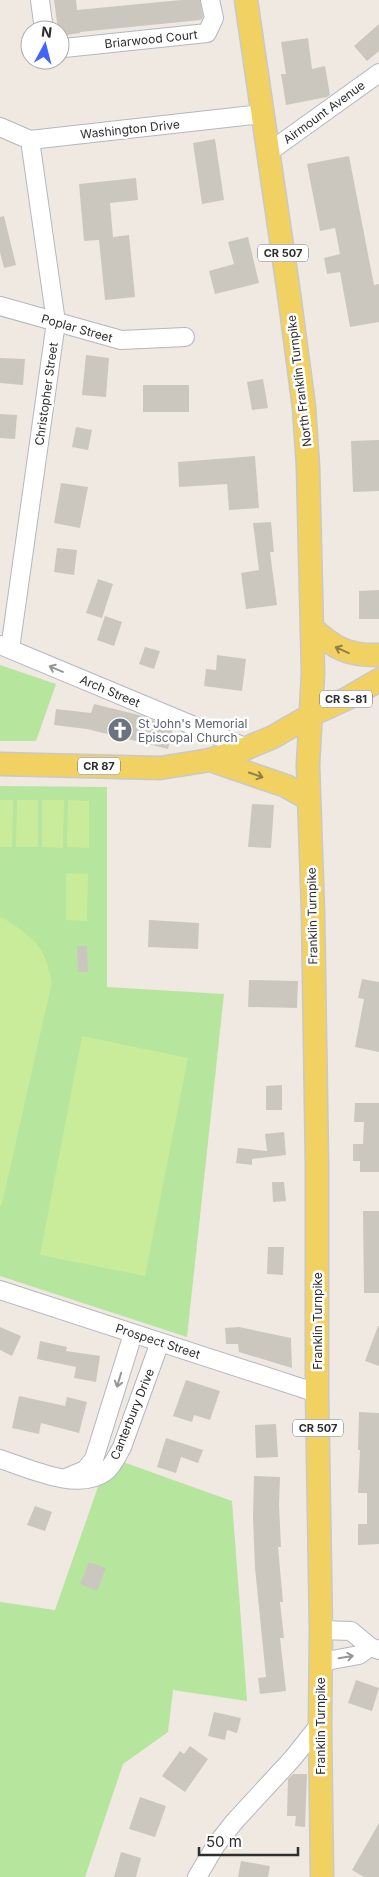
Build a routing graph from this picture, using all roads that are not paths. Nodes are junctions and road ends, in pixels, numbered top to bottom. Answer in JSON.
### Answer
{"nodes":[{"id":1,"x":40,"y":0,"type":"edge"},
{"id":2,"x":210,"y":0,"type":"edge"},
{"id":3,"x":246,"y":0,"type":"edge"},
{"id":4,"x":43,"y":20,"type":"edge"},
{"id":5,"x":70,"y":47,"type":"edge"},
{"id":6,"x":379,"y":73,"type":"edge"},
{"id":7,"x":262,"y":114,"type":"junction"},
{"id":8,"x":0,"y":127,"type":"edge"},
{"id":9,"x":30,"y":140,"type":"junction"},
{"id":10,"x":269,"y":152,"type":"junction"},
{"id":11,"x":0,"y":306,"type":"edge"},
{"id":12,"x":56,"y":322,"type":"junction"},
{"id":13,"x":185,"y":337,"type":"dead end"},
{"id":14,"x":312,"y":628,"type":"junction"},
{"id":15,"x":5,"y":647,"type":"edge"},
{"id":16,"x":379,"y":655,"type":"edge"},
{"id":17,"x":379,"y":680,"type":"edge"},
{"id":18,"x":311,"y":715,"type":"junction"},
{"id":19,"x":247,"y":748,"type":"junction"},
{"id":20,"x":210,"y":760,"type":"junction"},
{"id":21,"x":0,"y":764,"type":"edge"},
{"id":22,"x":308,"y":765,"type":"joint"},
{"id":23,"x":309,"y":798,"type":"junction"},
{"id":24,"x":0,"y":1290,"type":"edge"},
{"id":25,"x":133,"y":1334,"type":"junction"},
{"id":26,"x":160,"y":1342,"type":"junction"},
{"id":27,"x":317,"y":1393,"type":"junction"},
{"id":28,"x":0,"y":1459,"type":"edge"},
{"id":29,"x":65,"y":1478,"type":"junction"},
{"id":30,"x":322,"y":1630,"type":"junction"},
{"id":31,"x":375,"y":1649,"type":"edge"},
{"id":32,"x":320,"y":1662,"type":"junction"},
{"id":33,"x":320,"y":1724,"type":"junction"},
{"id":34,"x":197,"y":1877,"type":"edge"},
{"id":35,"x":322,"y":1877,"type":"edge"}],
"edges":[{"from":1,"to":4,"type":"street"},
{"from":2,"to":5,"type":"street","name":"Briarwood Court"},
{"from":3,"to":7,"type":"main road","name":"North Franklin Turnpike","number":"CR 507"},
{"from":6,"to":10,"type":"street","name":"Airmount Avenue"},
{"from":7,"to":9,"type":"street","name":"Washington Drive"},
{"from":7,"to":10,"type":"main road","name":"North Franklin Turnpike","number":"CR 507"},
{"from":8,"to":9,"type":"street","name":"Washington Drive"},
{"from":9,"to":12,"type":"street","name":"Christopher Street"},
{"from":10,"to":14,"type":"main road","name":"North Franklin Turnpike","number":"CR 507"},
{"from":11,"to":12,"type":"street","name":"Poplar Street"},
{"from":12,"to":13,"type":"street","name":"Poplar Street"},
{"from":12,"to":15,"type":"street","name":"Christopher Street"},
{"from":16,"to":14,"type":"main road","one_way":true},
{"from":14,"to":18,"type":"main road","name":"North Franklin Turnpike","number":"CR 507"},
{"from":19,"to":15,"type":"street","name":"Arch Street","one_way":true},
{"from":17,"to":18,"type":"main road","number":"CR S-81"},
{"from":18,"to":19,"type":"main road"},
{"from":18,"to":22,"type":"main road","name":"North Franklin Turnpike","number":"CR 507"},
{"from":19,"to":20,"type":"main road"},
{"from":20,"to":21,"type":"main road","number":"CR 87"},
{"from":20,"to":23,"type":"main road","one_way":true},
{"from":22,"to":23,"type":"main road","name":"Franklin Turnpike","number":"CR 507"},
{"from":23,"to":27,"type":"main road","name":"Franklin Turnpike","number":"CR 507"},
{"from":24,"to":25,"type":"street","name":"Prospect Street"},
{"from":25,"to":26,"type":"street","name":"Prospect Street"},
{"from":25,"to":29,"type":"street","name":"Canterbury Drive","one_way":true},
{"from":26,"to":27,"type":"street","name":"Prospect Street"},
{"from":26,"to":29,"type":"street","name":"Canterbury Drive"},
{"from":27,"to":30,"type":"main road","name":"Franklin Turnpike","number":"CR 507"},
{"from":28,"to":29,"type":"street","name":"Canterbury Drive"},
{"from":30,"to":31,"type":"street"},
{"from":30,"to":32,"type":"main road","name":"Franklin Turnpike","number":"CR 507"},
{"from":32,"to":31,"type":"street","one_way":true},
{"from":32,"to":33,"type":"main road","name":"Franklin Turnpike","number":"CR 507"},
{"from":33,"to":34,"type":"street"},
{"from":33,"to":35,"type":"main road","name":"Franklin Turnpike","number":"CR 507"}]}
